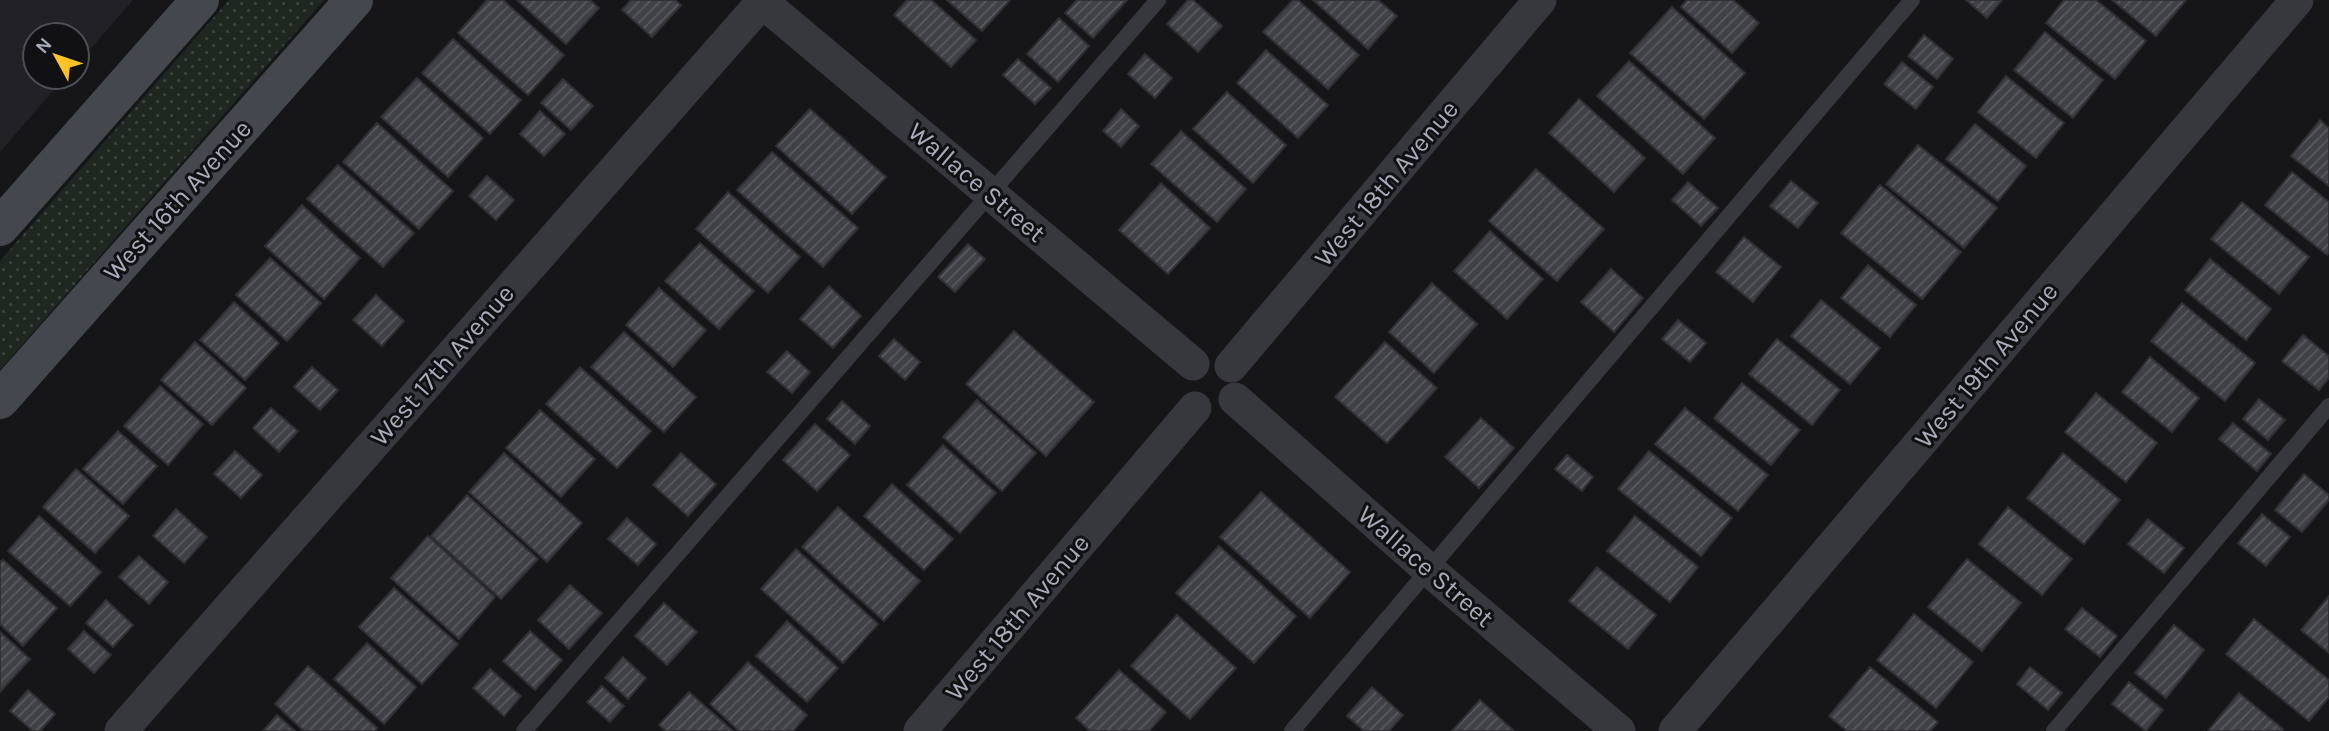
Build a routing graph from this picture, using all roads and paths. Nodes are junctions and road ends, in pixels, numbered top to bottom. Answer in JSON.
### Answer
{"nodes":[{"id":1,"x":200,"y":0,"type":"edge"},
{"id":2,"x":354,"y":0,"type":"edge"},
{"id":3,"x":1158,"y":0,"type":"edge"},
{"id":4,"x":1540,"y":0,"type":"edge"},
{"id":5,"x":1912,"y":0,"type":"edge"},
{"id":6,"x":2297,"y":0,"type":"edge"},
{"id":7,"x":762,"y":1,"type":"edge"},
{"id":8,"x":991,"y":194,"type":"junction"},
{"id":9,"x":0,"y":227,"type":"edge"},
{"id":10,"x":1193,"y":364,"type":"junction"},
{"id":11,"x":1231,"y":366,"type":"junction"},
{"id":12,"x":1234,"y":399,"type":"junction"},
{"id":13,"x":0,"y":400,"type":"edge"},
{"id":14,"x":2329,"y":406,"type":"edge"},
{"id":15,"x":1195,"y":408,"type":"junction"},
{"id":16,"x":1429,"y":570,"type":"junction"},
{"id":17,"x":121,"y":731,"type":"edge"},
{"id":18,"x":524,"y":731,"type":"edge"},
{"id":19,"x":920,"y":731,"type":"edge"},
{"id":20,"x":1292,"y":731,"type":"edge"},
{"id":21,"x":1619,"y":731,"type":"edge"},
{"id":22,"x":1675,"y":731,"type":"edge"},
{"id":23,"x":2054,"y":731,"type":"edge"}],
"edges":[{"from":1,"to":9,"type":"main road"},
{"from":2,"to":13,"type":"main road","name":"West 16th Avenue"},
{"from":3,"to":8,"type":"lane"},
{"from":4,"to":11,"type":"street","name":"West 18th Avenue"},
{"from":5,"to":16,"type":"lane"},
{"from":6,"to":22,"type":"street","name":"West 19th Avenue"},
{"from":7,"to":8,"type":"street","name":"Wallace Street"},
{"from":7,"to":17,"type":"street","name":"West 17th Avenue"},
{"from":8,"to":10,"type":"street","name":"Wallace Street"},
{"from":8,"to":18,"type":"lane"},
{"from":10,"to":11,"type":"street"},
{"from":10,"to":15,"type":"street"},
{"from":11,"to":12,"type":"street"},
{"from":12,"to":15,"type":"street"},
{"from":12,"to":16,"type":"street","name":"Wallace Street"},
{"from":14,"to":23,"type":"lane"},
{"from":15,"to":19,"type":"street","name":"West 18th Avenue"},
{"from":16,"to":20,"type":"lane"},
{"from":16,"to":21,"type":"street","name":"Wallace Street"}]}
